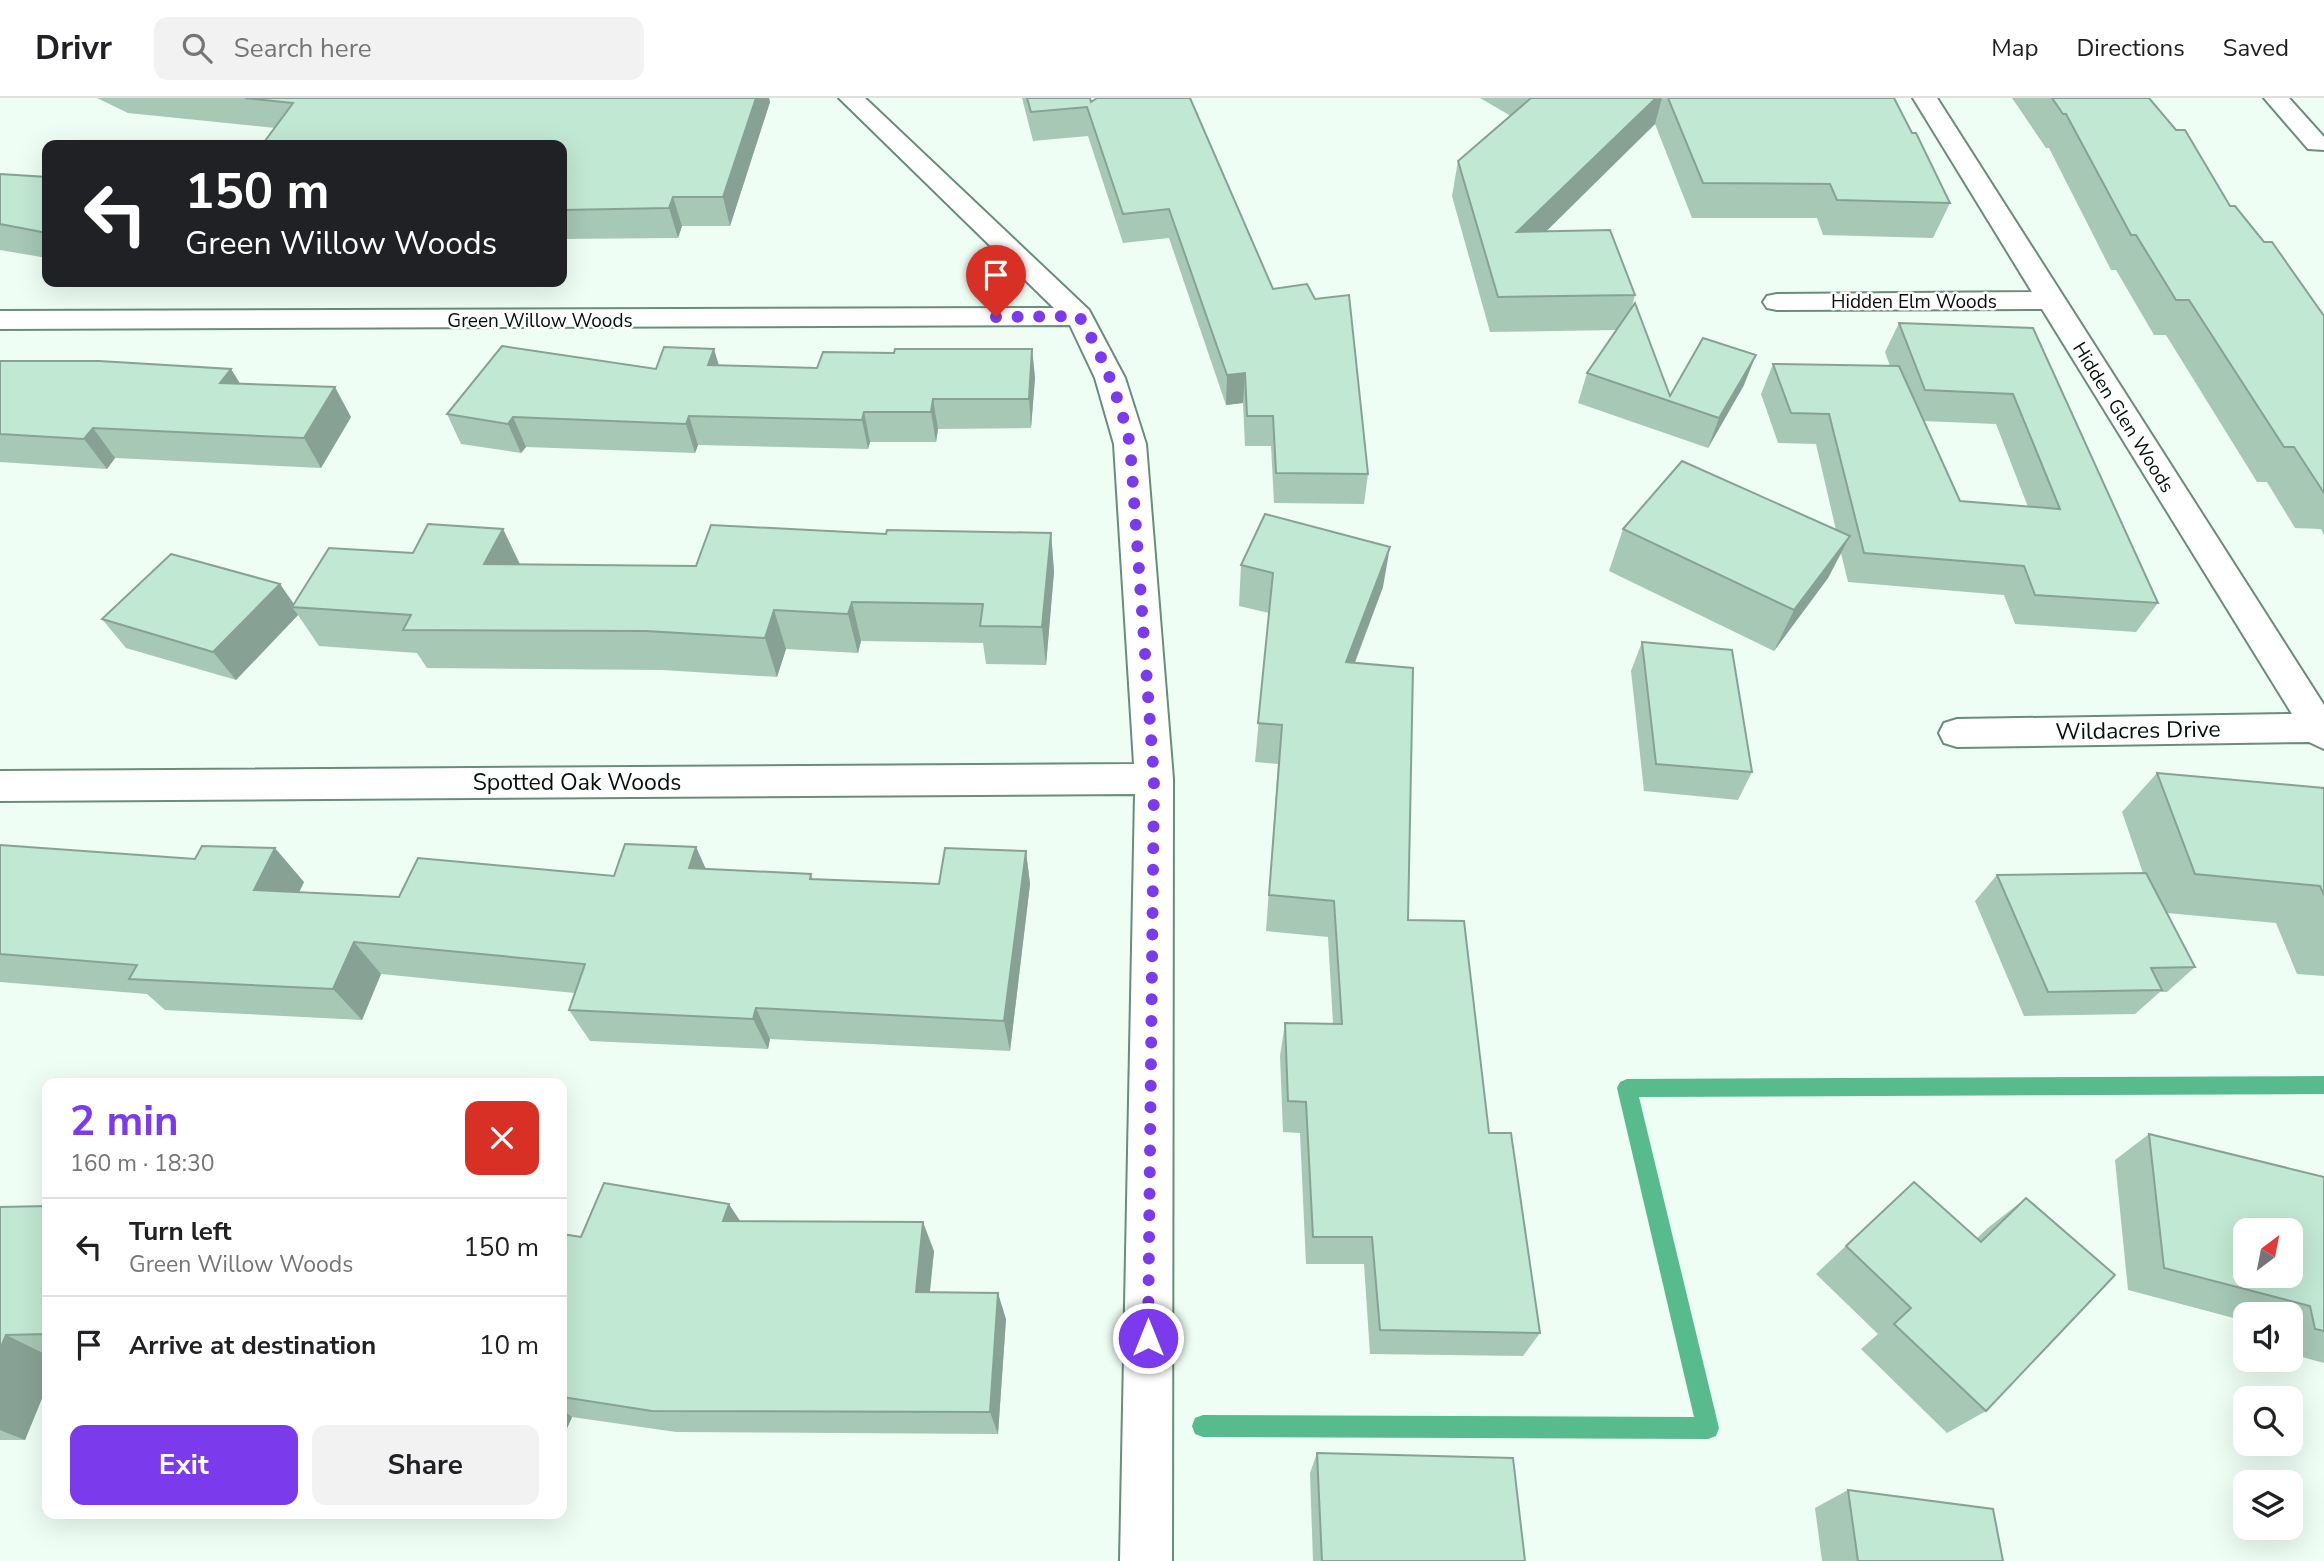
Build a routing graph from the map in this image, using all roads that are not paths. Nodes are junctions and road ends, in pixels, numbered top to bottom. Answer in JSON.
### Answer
{"nodes":[{"id":1,"x":850,"y":98,"type":"edge"},
{"id":2,"x":1925,"y":98,"type":"edge"},
{"id":3,"x":2276,"y":98,"type":"edge"},
{"id":4,"x":2317,"y":144,"type":"dead end"},
{"id":5,"x":2051,"y":300,"type":"junction"},
{"id":6,"x":1777,"y":302,"type":"dead end"},
{"id":7,"x":1079,"y":316,"type":"junction"},
{"id":8,"x":0,"y":320,"type":"edge"},
{"id":9,"x":2322,"y":732,"type":"edge"},
{"id":10,"x":1957,"y":733,"type":"dead end"},
{"id":11,"x":1154,"y":779,"type":"junction"},
{"id":12,"x":0,"y":786,"type":"edge"},
{"id":13,"x":1146,"y":1561,"type":"edge"}],
"edges":[{"from":1,"to":7,"type":"street"},
{"from":2,"to":5,"type":"street","name":"Hidden Glen Woods"},
{"from":3,"to":4,"type":"street"},
{"from":5,"to":6,"type":"street","name":"Hidden Elm Woods"},
{"from":5,"to":9,"type":"street","name":"Hidden Glen Woods"},
{"from":7,"to":8,"type":"street","name":"Green Willow Woods"},
{"from":7,"to":11,"type":"street"},
{"from":9,"to":10,"type":"street","name":"Wildacres Drive"},
{"from":11,"to":12,"type":"street","name":"Spotted Oak Woods"},
{"from":11,"to":13,"type":"street"}]}
